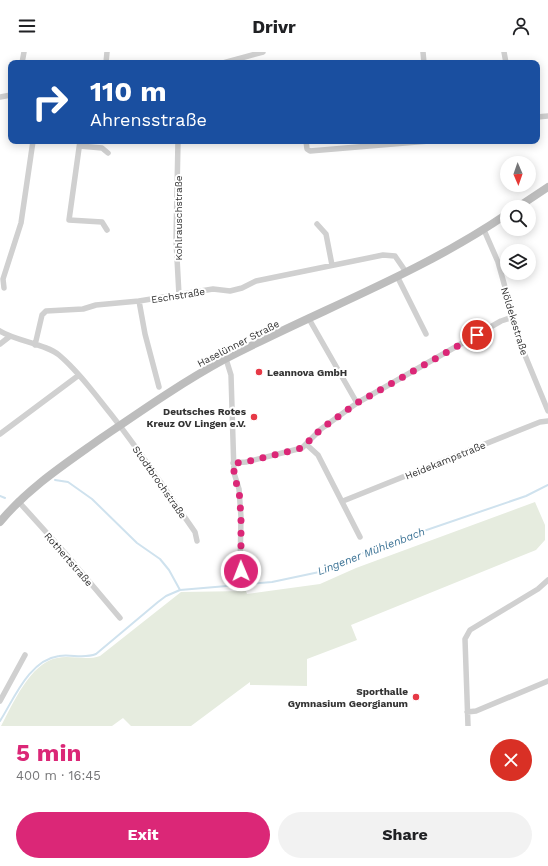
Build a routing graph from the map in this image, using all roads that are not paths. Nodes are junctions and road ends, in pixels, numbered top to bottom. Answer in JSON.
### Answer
{"nodes":[{"id":1,"x":263,"y":52,"type":"edge"},
{"id":2,"x":234,"y":60,"type":"edge"},
{"id":3,"x":32,"y":144,"type":"edge"},
{"id":4,"x":80,"y":144,"type":"edge"},
{"id":5,"x":84,"y":144,"type":"edge"},
{"id":6,"x":178,"y":144,"type":"edge"},
{"id":7,"x":306,"y":144,"type":"edge"},
{"id":8,"x":393,"y":144,"type":"edge"},
{"id":9,"x":108,"y":153,"type":"dead end"},
{"id":10,"x":548,"y":187,"type":"edge"},
{"id":11,"x":528,"y":200,"type":"edge"},
{"id":12,"x":500,"y":219,"type":"edge"},
{"id":13,"x":317,"y":224,"type":"dead end"},
{"id":14,"x":107,"y":230,"type":"dead end"},
{"id":15,"x":484,"y":230,"type":"junction"},
{"id":16,"x":332,"y":265,"type":"junction"},
{"id":17,"x":406,"y":272,"type":"junction"},
{"id":18,"x":397,"y":276,"type":"junction"},
{"id":19,"x":4,"y":288,"type":"dead end"},
{"id":20,"x":179,"y":295,"type":"junction"},
{"id":21,"x":139,"y":301,"type":"junction"},
{"id":22,"x":513,"y":317,"type":"junction"},
{"id":23,"x":308,"y":319,"type":"junction"},
{"id":24,"x":0,"y":331,"type":"edge"},
{"id":25,"x":426,"y":334,"type":"dead end"},
{"id":26,"x":9,"y":337,"type":"junction"},
{"id":27,"x":0,"y":344,"type":"edge"},
{"id":28,"x":35,"y":345,"type":"junction"},
{"id":29,"x":226,"y":359,"type":"junction"},
{"id":30,"x":78,"y":375,"type":"junction"},
{"id":31,"x":159,"y":387,"type":"dead end"},
{"id":32,"x":357,"y":403,"type":"junction"},
{"id":33,"x":548,"y":411,"type":"edge"},
{"id":34,"x":548,"y":421,"type":"edge"},
{"id":35,"x":120,"y":426,"type":"junction"},
{"id":36,"x":0,"y":434,"type":"edge"},
{"id":37,"x":307,"y":445,"type":"junction"},
{"id":38,"x":234,"y":463,"type":"junction"},
{"id":39,"x":18,"y":501,"type":"junction"},
{"id":40,"x":343,"y":501,"type":"junction"},
{"id":41,"x":0,"y":522,"type":"edge"},
{"id":42,"x":360,"y":537,"type":"dead end"},
{"id":43,"x":197,"y":541,"type":"dead end"},
{"id":44,"x":243,"y":573,"type":"dead end"},
{"id":45,"x":548,"y":580,"type":"edge"},
{"id":46,"x":120,"y":618,"type":"dead end"},
{"id":47,"x":25,"y":655,"type":"dead end"},
{"id":48,"x":548,"y":681,"type":"edge"},
{"id":49,"x":0,"y":701,"type":"edge"},
{"id":50,"x":467,"y":712,"type":"junction"},
{"id":51,"x":468,"y":726,"type":"edge"}],
"edges":[{"from":1,"to":2,"type":"street"},
{"from":3,"to":19,"type":"street"},
{"from":4,"to":14,"type":"street"},
{"from":5,"to":9,"type":"street"},
{"from":6,"to":20,"type":"street","name":"Kohlrauschstraße"},
{"from":7,"to":8,"type":"street"},
{"from":10,"to":11,"type":"street"},
{"from":12,"to":15,"type":"street","name":"Haselünner Straße"},
{"from":13,"to":16,"type":"street"},
{"from":15,"to":17,"type":"street","name":"Haselünner Straße"},
{"from":15,"to":22,"type":"street","name":"Nöldekestraße"},
{"from":16,"to":17,"type":"street","name":"Eschstraße"},
{"from":16,"to":20,"type":"street","name":"Eschstraße"},
{"from":17,"to":18,"type":"street","name":"Haselünner Straße"},
{"from":18,"to":23,"type":"street","name":"Haselünner Straße"},
{"from":18,"to":25,"type":"street"},
{"from":20,"to":21,"type":"street","name":"Eschstraße"},
{"from":21,"to":28,"type":"street","name":"Eschstraße"},
{"from":21,"to":31,"type":"street"},
{"from":22,"to":32,"type":"street"},
{"from":22,"to":33,"type":"street","name":"Nöldekestraße"},
{"from":23,"to":29,"type":"street","name":"Haselünner Straße"},
{"from":23,"to":32,"type":"street"},
{"from":24,"to":26,"type":"street","name":"Stodtbrochstraße"},
{"from":26,"to":27,"type":"street"},
{"from":26,"to":28,"type":"street","name":"Stodtbrochstraße"},
{"from":28,"to":30,"type":"street","name":"Stodtbrochstraße"},
{"from":29,"to":35,"type":"street","name":"Haselünner Straße"},
{"from":29,"to":38,"type":"street"},
{"from":30,"to":35,"type":"street","name":"Stodtbrochstraße"},
{"from":30,"to":36,"type":"street"},
{"from":32,"to":37,"type":"street"},
{"from":34,"to":40,"type":"street","name":"Heidekampstraße"},
{"from":35,"to":39,"type":"street","name":"Haselünner Straße"},
{"from":35,"to":43,"type":"street","name":"Stodtbrochstraße"},
{"from":37,"to":38,"type":"street"},
{"from":37,"to":40,"type":"street"},
{"from":38,"to":44,"type":"street"},
{"from":39,"to":41,"type":"street","name":"Haselünner Straße"},
{"from":39,"to":46,"type":"street","name":"Rothertstraße"},
{"from":40,"to":42,"type":"street"},
{"from":45,"to":50,"type":"street"},
{"from":47,"to":49,"type":"street"},
{"from":48,"to":50,"type":"street"},
{"from":50,"to":51,"type":"street"}]}
